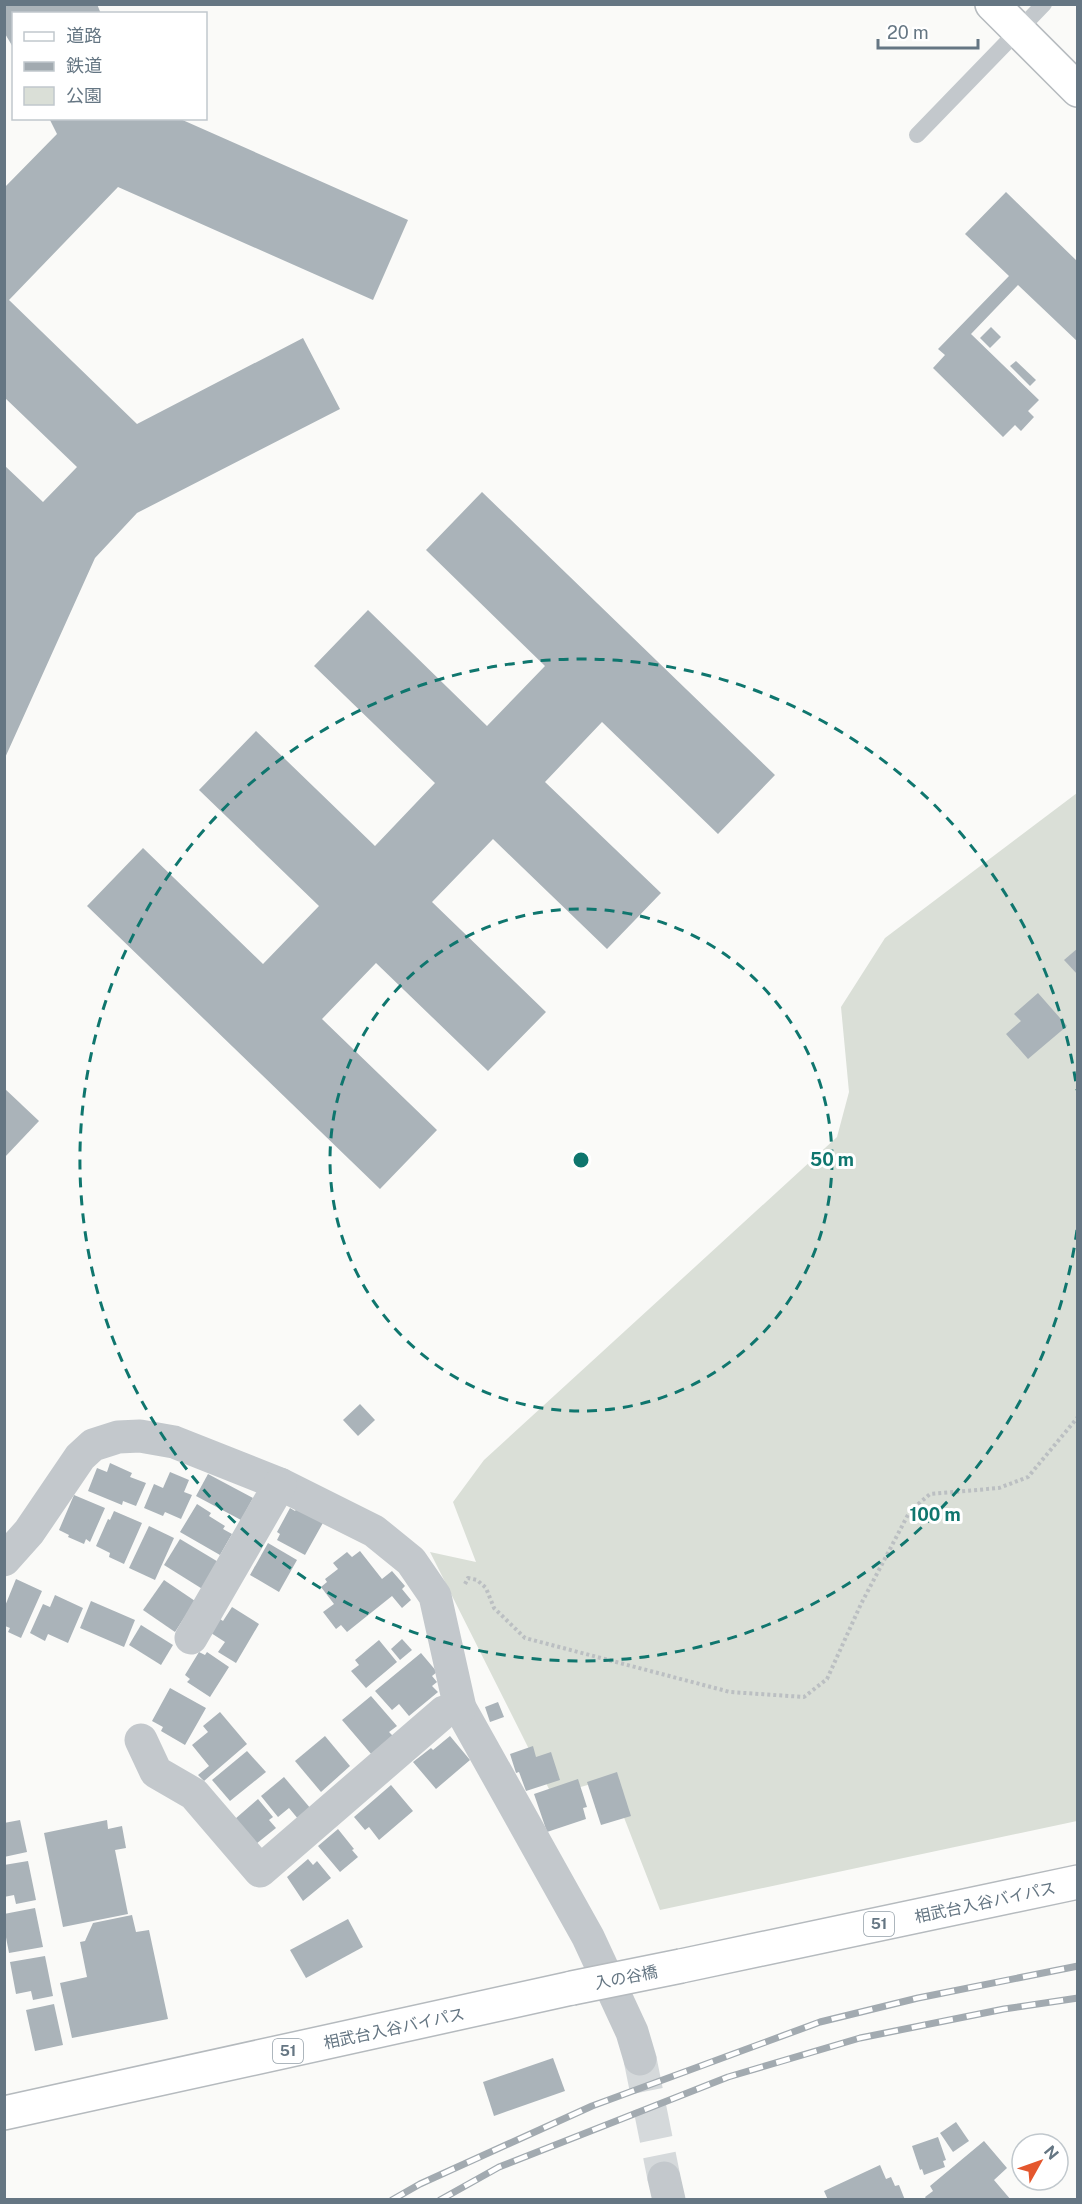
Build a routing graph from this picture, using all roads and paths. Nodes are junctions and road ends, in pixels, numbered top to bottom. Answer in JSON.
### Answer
{"nodes":[{"id":1,"x":992,"y":4,"type":"edge"},
{"id":2,"x":1044,"y":4,"type":"edge"},
{"id":3,"x":1019,"y":31,"type":"junction"},
{"id":4,"x":1077,"y":90,"type":"edge"},
{"id":5,"x":917,"y":135,"type":"dead end"},
{"id":6,"x":1077,"y":1417,"type":"edge"},
{"id":7,"x":280,"y":1484,"type":"junction"},
{"id":8,"x":4,"y":1560,"type":"edge"},
{"id":9,"x":463,"y":1590,"type":"dead end"},
{"id":10,"x":191,"y":1638,"type":"dead end"},
{"id":11,"x":460,"y":1708,"type":"junction"},
{"id":12,"x":141,"y":1740,"type":"dead end"},
{"id":13,"x":1077,"y":1882,"type":"edge"},
{"id":14,"x":681,"y":1966,"type":"joint"},
{"id":15,"x":572,"y":1988,"type":"joint"},
{"id":16,"x":640,"y":2059,"type":"tunnel mouth"},
{"id":17,"x":5,"y":2112,"type":"edge"}],
"edges":[{"from":1,"to":3,"type":"main road"},
{"from":2,"to":3,"type":"lane"},
{"from":3,"to":4,"type":"main road"},
{"from":3,"to":5,"type":"lane"},
{"from":6,"to":9,"type":"path"},
{"from":7,"to":8,"type":"street"},
{"from":7,"to":10,"type":"street"},
{"from":7,"to":11,"type":"street"},
{"from":11,"to":12,"type":"street"},
{"from":11,"to":16,"type":"street"},
{"from":13,"to":14,"type":"main road","name":"相武台入谷バイパス","number":"51"},
{"from":14,"to":15,"type":"main road","name":"入の谷橋","number":"51","bridge":true},
{"from":15,"to":17,"type":"main road","name":"相武台入谷バイパス","number":"51"}]}
